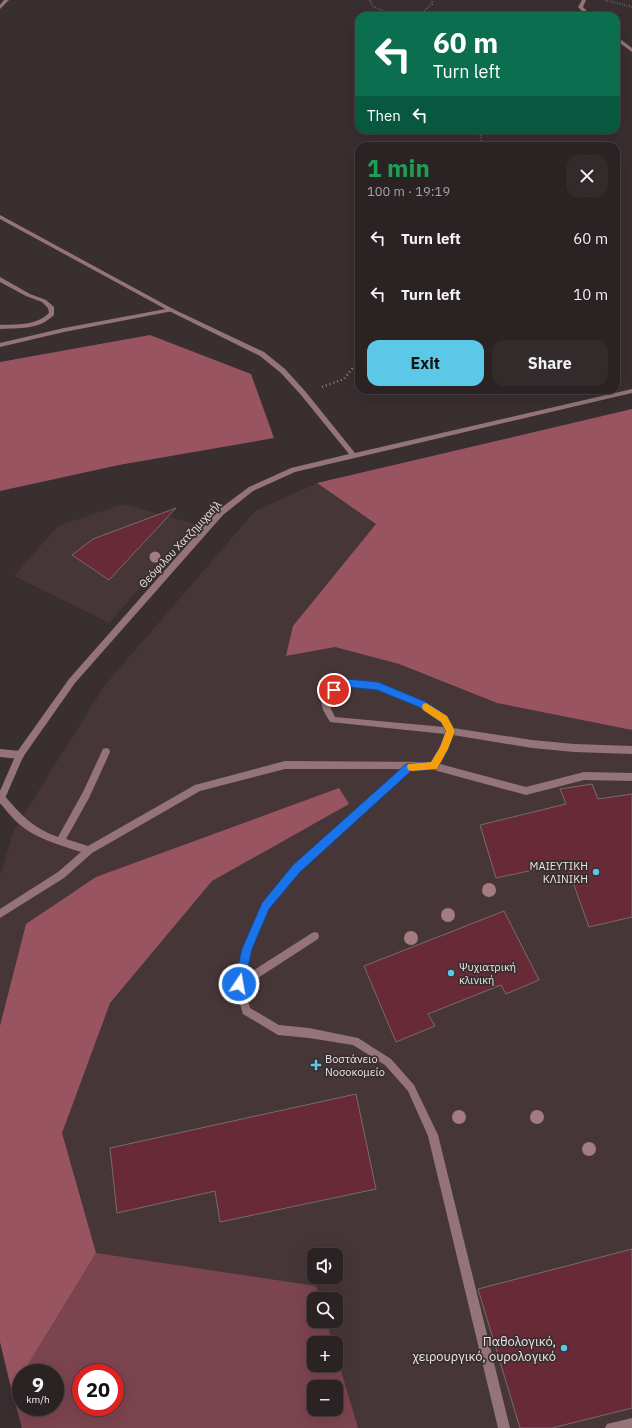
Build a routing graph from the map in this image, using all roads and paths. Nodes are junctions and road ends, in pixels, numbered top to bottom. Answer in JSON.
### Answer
{"nodes":[{"id":1,"x":7,"y":0,"type":"edge"},
{"id":2,"x":370,"y":0,"type":"edge"},
{"id":3,"x":432,"y":0,"type":"edge"},
{"id":4,"x":584,"y":0,"type":"edge"},
{"id":5,"x":605,"y":0,"type":"edge"},
{"id":6,"x":632,"y":7,"type":"edge"},
{"id":7,"x":0,"y":8,"type":"edge"},
{"id":8,"x":386,"y":12,"type":"edge"},
{"id":9,"x":423,"y":12,"type":"edge"},
{"id":10,"x":586,"y":12,"type":"edge"},
{"id":11,"x":620,"y":41,"type":"edge"},
{"id":12,"x":632,"y":50,"type":"edge"},
{"id":13,"x":0,"y":217,"type":"edge"},
{"id":14,"x":0,"y":279,"type":"edge"},
{"id":15,"x":171,"y":310,"type":"junction"},
{"id":16,"x":0,"y":327,"type":"edge"},
{"id":17,"x":0,"y":345,"type":"edge"},
{"id":18,"x":355,"y":365,"type":"edge"},
{"id":19,"x":632,"y":391,"type":"edge"},
{"id":20,"x":303,"y":393,"type":"junction"},
{"id":21,"x":619,"y":394,"type":"edge"},
{"id":22,"x":620,"y":394,"type":"edge"},
{"id":23,"x":353,"y":455,"type":"junction"},
{"id":24,"x":450,"y":731,"type":"junction"},
{"id":25,"x":632,"y":750,"type":"edge"},
{"id":26,"x":106,"y":752,"type":"dead end"},
{"id":27,"x":0,"y":753,"type":"edge"},
{"id":28,"x":20,"y":755,"type":"junction"},
{"id":29,"x":434,"y":766,"type":"junction"},
{"id":30,"x":409,"y":767,"type":"junction"},
{"id":31,"x":632,"y":776,"type":"edge"},
{"id":32,"x":0,"y":799,"type":"edge"},
{"id":33,"x":60,"y":841,"type":"junction"},
{"id":34,"x":89,"y":850,"type":"junction"},
{"id":35,"x":0,"y":914,"type":"edge"},
{"id":36,"x":315,"y":936,"type":"dead end"},
{"id":37,"x":239,"y":984,"type":"junction"},
{"id":38,"x":632,"y":1424,"type":"edge"},
{"id":39,"x":504,"y":1428,"type":"edge"},
{"id":40,"x":611,"y":1428,"type":"edge"}],
"edges":[{"from":1,"to":7,"type":"street"},
{"from":2,"to":8,"type":"path"},
{"from":3,"to":9,"type":"path"},
{"from":4,"to":10,"type":"street"},
{"from":5,"to":6,"type":"path"},
{"from":11,"to":12,"type":"street"},
{"from":13,"to":15,"type":"street"},
{"from":14,"to":16,"type":"street"},
{"from":15,"to":17,"type":"street"},
{"from":15,"to":20,"type":"street"},
{"from":18,"to":20,"type":"path"},
{"from":19,"to":22,"type":"street","name":"Θεόφιλου Χατζημιχαήλ"},
{"from":20,"to":23,"type":"street"},
{"from":21,"to":23,"type":"street","name":"Θεόφιλου Χατζημιχαήλ"},
{"from":23,"to":28,"type":"street","name":"Θεόφιλου Χατζημιχαήλ"},
{"from":24,"to":24,"type":"street"},
{"from":24,"to":25,"type":"street"},
{"from":24,"to":29,"type":"street"},
{"from":26,"to":33,"type":"street"},
{"from":27,"to":28,"type":"street"},
{"from":28,"to":32,"type":"street","name":"Θεόφιλου Χατζημιχαήλ"},
{"from":29,"to":30,"type":"street"},
{"from":29,"to":31,"type":"street"},
{"from":30,"to":34,"type":"street"},
{"from":30,"to":37,"type":"street"},
{"from":32,"to":33,"type":"street"},
{"from":33,"to":34,"type":"street"},
{"from":34,"to":35,"type":"street"},
{"from":36,"to":37,"type":"street"},
{"from":37,"to":39,"type":"street"},
{"from":38,"to":40,"type":"street"}]}
